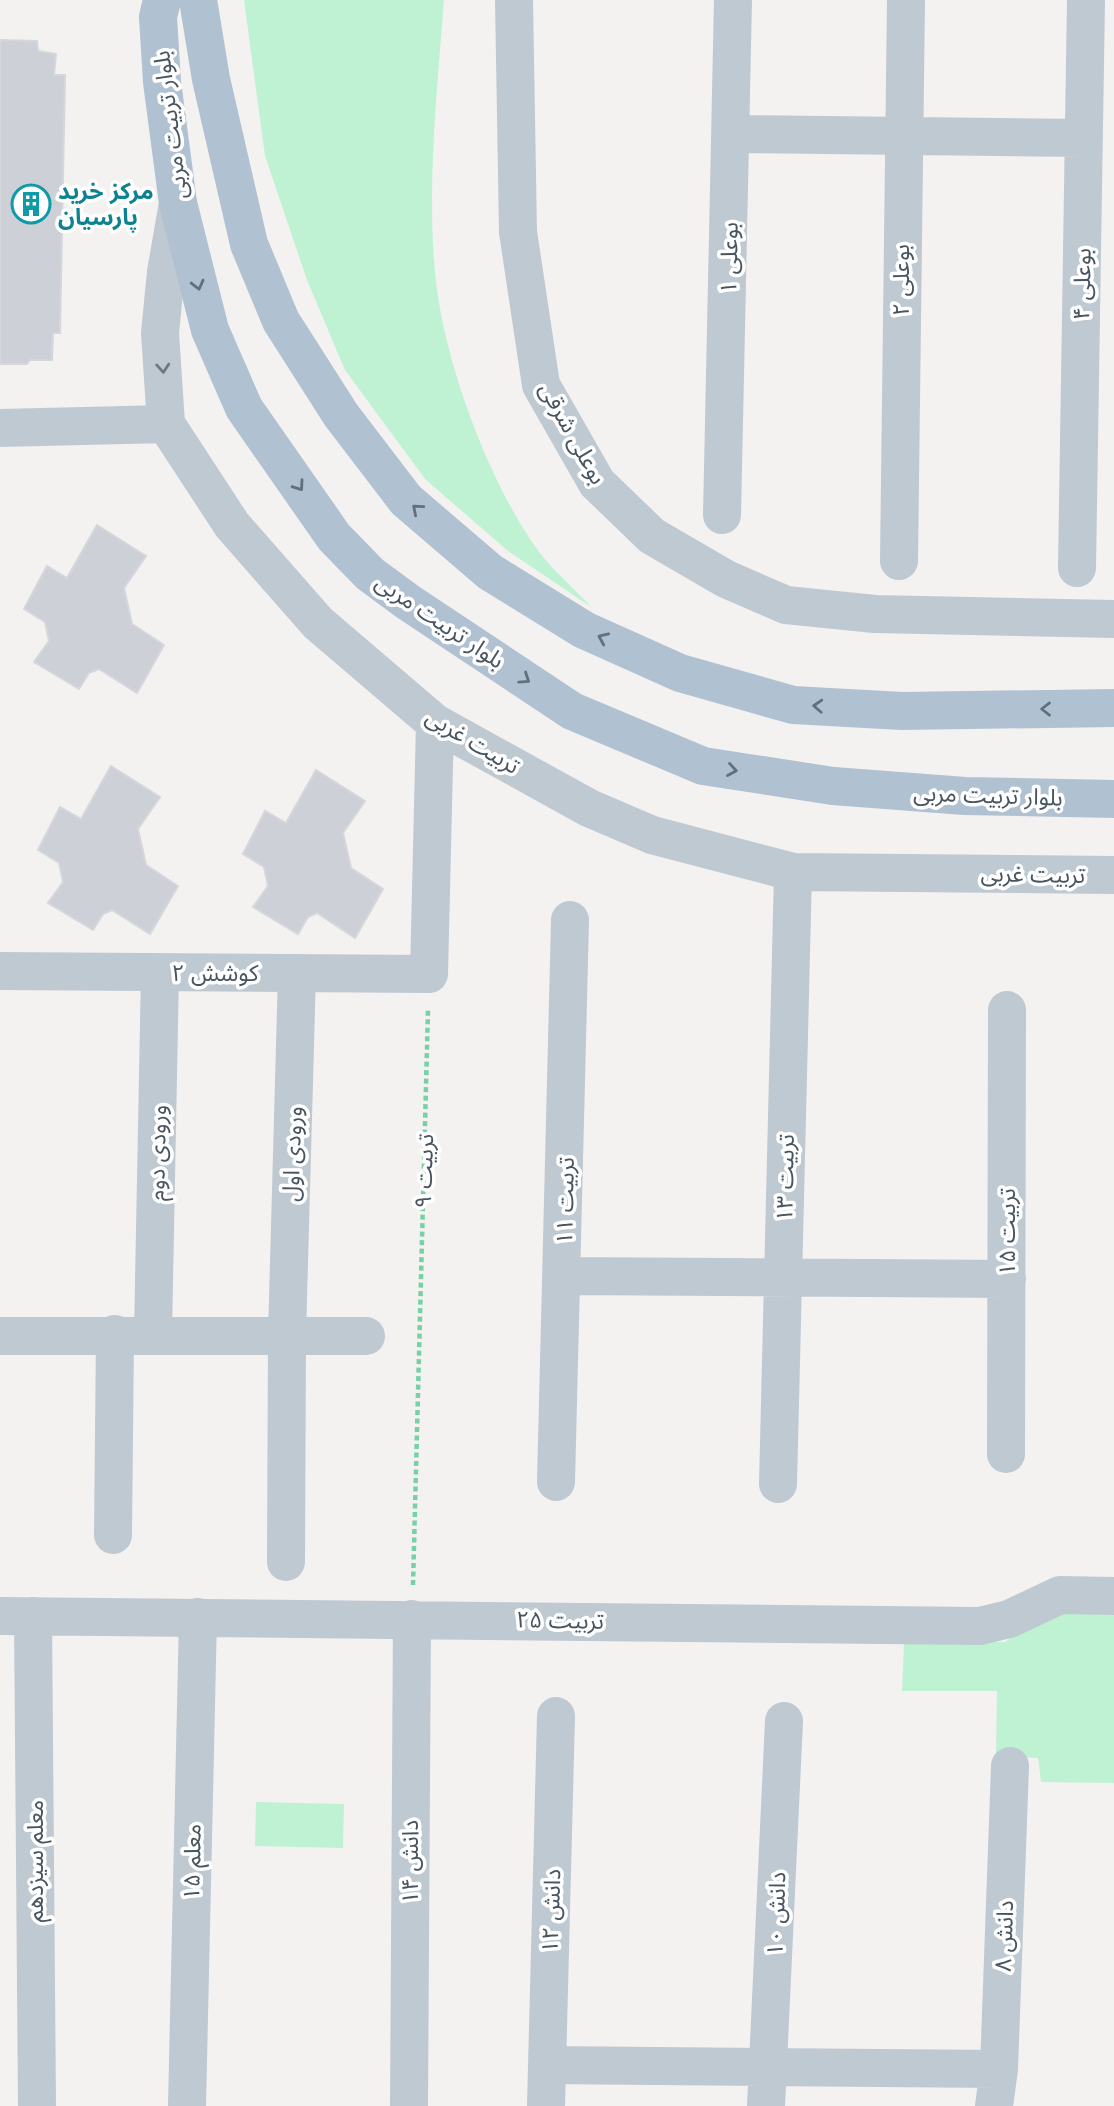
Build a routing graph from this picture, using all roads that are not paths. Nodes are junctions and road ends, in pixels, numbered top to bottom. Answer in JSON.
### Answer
{"nodes":[{"id":1,"x":198,"y":0,"type":"edge"},
{"id":2,"x":514,"y":0,"type":"edge"},
{"id":3,"x":733,"y":0,"type":"edge"},
{"id":4,"x":906,"y":0,"type":"edge"},
{"id":5,"x":1086,"y":0,"type":"edge"},
{"id":6,"x":156,"y":6,"type":"edge"},
{"id":7,"x":732,"y":134,"type":"junction"},
{"id":8,"x":902,"y":137,"type":"junction"},
{"id":9,"x":1084,"y":138,"type":"junction"},
{"id":10,"x":178,"y":203,"type":"junction"},
{"id":11,"x":166,"y":424,"type":"junction"},
{"id":12,"x":0,"y":428,"type":"edge"},
{"id":13,"x":722,"y":515,"type":"dead end"},
{"id":14,"x":899,"y":561,"type":"dead end"},
{"id":15,"x":1077,"y":568,"type":"dead end"},
{"id":16,"x":1114,"y":619,"type":"edge"},
{"id":17,"x":1114,"y":709,"type":"edge"},
{"id":18,"x":435,"y":723,"type":"junction"},
{"id":19,"x":1114,"y":799,"type":"edge"},
{"id":20,"x":793,"y":872,"type":"junction"},
{"id":21,"x":1114,"y":875,"type":"edge"},
{"id":22,"x":570,"y":920,"type":"dead end"},
{"id":23,"x":0,"y":971,"type":"edge"},
{"id":24,"x":160,"y":972,"type":"junction"},
{"id":25,"x":297,"y":973,"type":"junction"},
{"id":26,"x":1007,"y":1010,"type":"dead end"},
{"id":27,"x":564,"y":1276,"type":"junction"},
{"id":28,"x":783,"y":1278,"type":"junction"},
{"id":29,"x":1007,"y":1279,"type":"junction"},
{"id":30,"x":115,"y":1334,"type":"junction"},
{"id":31,"x":153,"y":1334,"type":"junction"},
{"id":32,"x":287,"y":1335,"type":"junction"},
{"id":33,"x":0,"y":1336,"type":"edge"},
{"id":34,"x":366,"y":1336,"type":"dead end"},
{"id":35,"x":1006,"y":1454,"type":"dead end"},
{"id":36,"x":556,"y":1482,"type":"dead end"},
{"id":37,"x":778,"y":1484,"type":"dead end"},
{"id":38,"x":113,"y":1535,"type":"dead end"},
{"id":39,"x":286,"y":1562,"type":"dead end"},
{"id":40,"x":1114,"y":1596,"type":"edge"},
{"id":41,"x":17,"y":1616,"type":"edge"},
{"id":42,"x":198,"y":1617,"type":"junction"},
{"id":43,"x":412,"y":1619,"type":"junction"},
{"id":44,"x":556,"y":1716,"type":"dead end"},
{"id":45,"x":784,"y":1721,"type":"dead end"},
{"id":46,"x":1010,"y":1766,"type":"dead end"},
{"id":47,"x":547,"y":2065,"type":"junction"},
{"id":48,"x":768,"y":2087,"type":"edge"},
{"id":49,"x":996,"y":2088,"type":"edge"},
{"id":50,"x":37,"y":2106,"type":"edge"},
{"id":51,"x":187,"y":2106,"type":"edge"},
{"id":52,"x":409,"y":2106,"type":"edge"},
{"id":53,"x":546,"y":2106,"type":"edge"}],
"edges":[{"from":17,"to":1,"type":"main road","name":"بلوار تربیت مربی","one_way":true},
{"from":2,"to":16,"type":"street","name":"بوعلی شرقی"},
{"from":3,"to":7,"type":"street","name":"بوعلی ۱"},
{"from":4,"to":8,"type":"street","name":"بوعلی ۲"},
{"from":5,"to":9,"type":"street","name":"بوعلی ۴"},
{"from":6,"to":10,"type":"main road","name":"بلوار تربیت مربی"},
{"from":7,"to":8,"type":"street"},
{"from":7,"to":13,"type":"street","name":"بوعلی ۱"},
{"from":8,"to":9,"type":"street"},
{"from":8,"to":14,"type":"street","name":"بوعلی ۲"},
{"from":9,"to":15,"type":"street","name":"بوعلی ۴"},
{"from":10,"to":11,"type":"street","name":"تربیت غربی","one_way":true},
{"from":10,"to":19,"type":"main road","name":"بلوار تربیت مربی","one_way":true},
{"from":11,"to":12,"type":"street"},
{"from":11,"to":18,"type":"street","name":"تربیت غربی"},
{"from":18,"to":20,"type":"street","name":"تربیت غربی"},
{"from":18,"to":25,"type":"street","name":"کوشش ۲"},
{"from":20,"to":21,"type":"street","name":"تربیت غربی"},
{"from":20,"to":28,"type":"street","name":"تربیت ۱۳"},
{"from":22,"to":27,"type":"street","name":"تربیت ۱۱"},
{"from":23,"to":24,"type":"street","name":"کوشش ۲"},
{"from":24,"to":25,"type":"street","name":"کوشش ۲"},
{"from":24,"to":31,"type":"street","name":"ورودی دوم"},
{"from":25,"to":32,"type":"street","name":"ورودی اول"},
{"from":26,"to":29,"type":"street","name":"تربیت ۱۵"},
{"from":27,"to":28,"type":"street"},
{"from":27,"to":36,"type":"street","name":"تربیت ۱۱"},
{"from":28,"to":29,"type":"street"},
{"from":28,"to":37,"type":"street","name":"تربیت ۱۳"},
{"from":29,"to":35,"type":"street","name":"تربیت ۱۵"},
{"from":30,"to":31,"type":"street"},
{"from":30,"to":33,"type":"street"},
{"from":30,"to":38,"type":"street"},
{"from":31,"to":32,"type":"street"},
{"from":32,"to":34,"type":"street"},
{"from":32,"to":39,"type":"street","name":"ورودی اول"},
{"from":40,"to":43,"type":"street","name":"تربیت ۲۵"},
{"from":41,"to":42,"type":"street","name":"تربیت ۲۵"},
{"from":41,"to":50,"type":"street","name":"معلم سیزدهم"},
{"from":42,"to":43,"type":"street","name":"تربیت ۲۵"},
{"from":42,"to":51,"type":"street","name":"معلم ۱۵"},
{"from":43,"to":52,"type":"street","name":"دانش ۱۴"},
{"from":44,"to":47,"type":"street","name":"دانش ۱۲"},
{"from":45,"to":48,"type":"street","name":"دانش ۱۰"},
{"from":46,"to":49,"type":"street","name":"دانش ۸"},
{"from":47,"to":48,"type":"street"},
{"from":47,"to":53,"type":"street","name":"دانش ۱۲"},
{"from":48,"to":49,"type":"street"}]}
